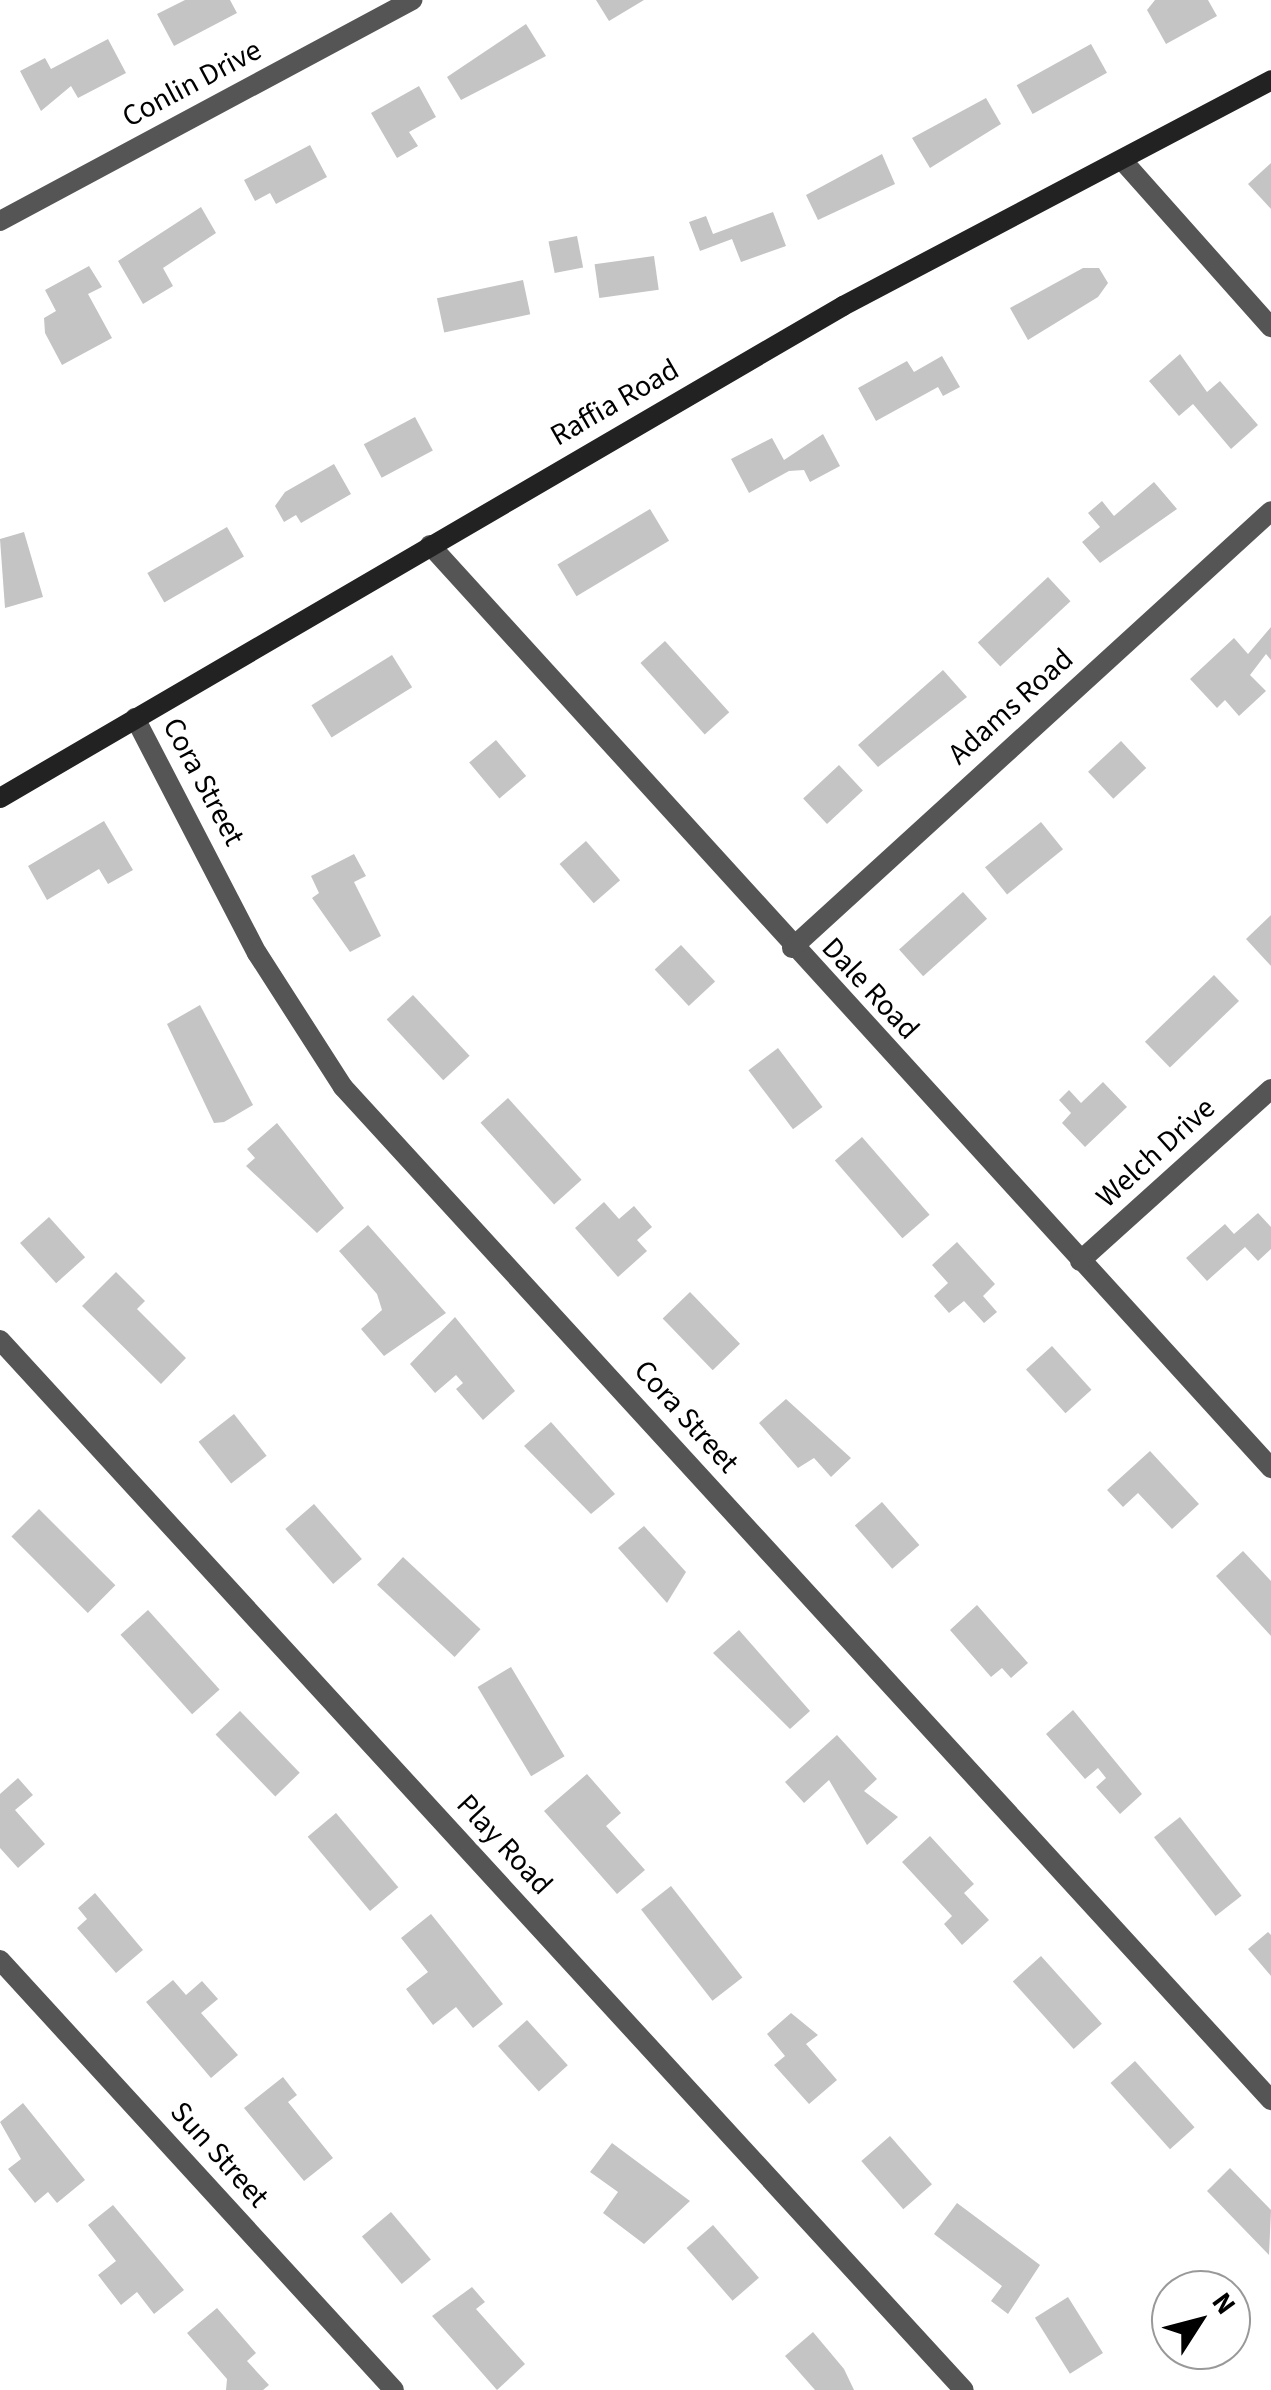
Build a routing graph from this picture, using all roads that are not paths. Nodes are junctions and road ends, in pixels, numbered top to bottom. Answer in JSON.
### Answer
{"nodes":[{"id":1,"x":412,"y":0,"type":"edge"},
{"id":2,"x":1271,"y":80,"type":"edge"},
{"id":3,"x":1122,"y":160,"type":"junction"},
{"id":4,"x":0,"y":222,"type":"edge"},
{"id":5,"x":1271,"y":327,"type":"edge"},
{"id":6,"x":1271,"y":511,"type":"edge"},
{"id":7,"x":430,"y":545,"type":"junction"},
{"id":8,"x":135,"y":718,"type":"junction"},
{"id":9,"x":0,"y":798,"type":"edge"},
{"id":10,"x":792,"y":948,"type":"junction"},
{"id":11,"x":1271,"y":1090,"type":"edge"},
{"id":12,"x":1080,"y":1261,"type":"junction"},
{"id":13,"x":0,"y":1340,"type":"edge"},
{"id":14,"x":1271,"y":1468,"type":"edge"},
{"id":15,"x":0,"y":1960,"type":"edge"},
{"id":16,"x":1271,"y":2100,"type":"edge"},
{"id":17,"x":394,"y":2390,"type":"edge"},
{"id":18,"x":964,"y":2390,"type":"edge"}],
"edges":[{"from":1,"to":4,"type":"street","name":"Conlin Drive"},
{"from":2,"to":3,"type":"main road","name":"Raffia Road"},
{"from":3,"to":5,"type":"street"},
{"from":3,"to":7,"type":"main road","name":"Raffia Road"},
{"from":6,"to":10,"type":"street","name":"Adams Road"},
{"from":7,"to":8,"type":"main road","name":"Raffia Road"},
{"from":7,"to":10,"type":"street","name":"Dale Road"},
{"from":8,"to":9,"type":"main road","name":"Raffia Road"},
{"from":8,"to":16,"type":"street","name":"Cora Street"},
{"from":10,"to":12,"type":"street","name":"Dale Road"},
{"from":11,"to":12,"type":"street","name":"Welch Drive"},
{"from":12,"to":14,"type":"street","name":"Dale Road"},
{"from":13,"to":18,"type":"street","name":"Play Road"},
{"from":15,"to":17,"type":"street","name":"Sun Street"}]}
